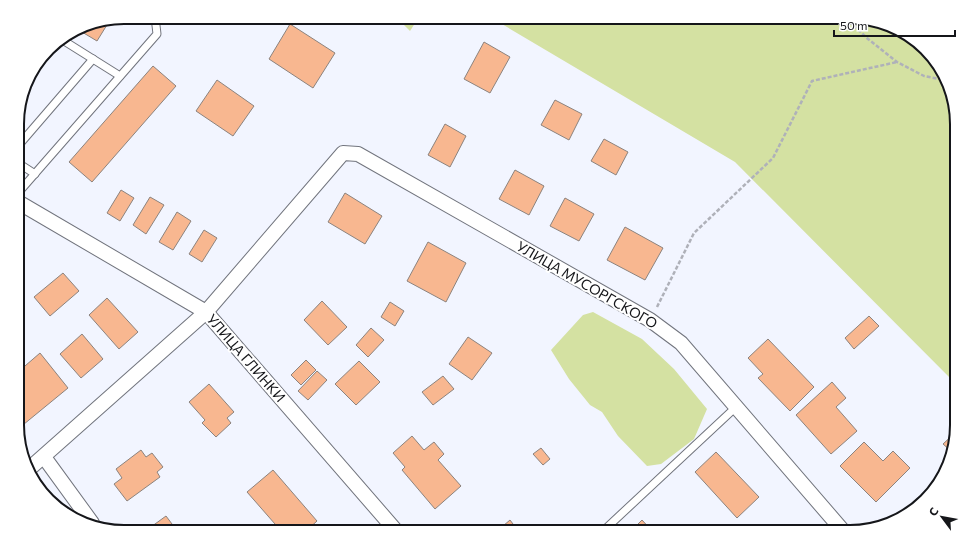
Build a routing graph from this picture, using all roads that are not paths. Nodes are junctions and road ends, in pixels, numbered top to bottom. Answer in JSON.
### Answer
{"nodes":[{"id":1,"x":156,"y":24,"type":"edge"},
{"id":2,"x":67,"y":43,"type":"edge"},
{"id":3,"x":93,"y":59,"type":"junction"},
{"id":4,"x":120,"y":76,"type":"junction"},
{"id":5,"x":24,"y":139,"type":"edge"},
{"id":6,"x":24,"y":167,"type":"edge"},
{"id":7,"x":35,"y":174,"type":"junction"},
{"id":8,"x":24,"y":186,"type":"edge"},
{"id":9,"x":24,"y":206,"type":"edge"},
{"id":10,"x":206,"y":312,"type":"junction"},
{"id":11,"x":736,"y":407,"type":"junction"},
{"id":12,"x":44,"y":457,"type":"junction"},
{"id":13,"x":33,"y":466,"type":"edge"},
{"id":14,"x":88,"y":518,"type":"edge"},
{"id":15,"x":391,"y":525,"type":"edge"},
{"id":16,"x":610,"y":525,"type":"edge"},
{"id":17,"x":838,"y":525,"type":"edge"}],
"edges":[{"from":1,"to":4,"type":"lane"},
{"from":2,"to":3,"type":"lane"},
{"from":3,"to":4,"type":"lane"},
{"from":3,"to":5,"type":"lane"},
{"from":4,"to":7,"type":"lane"},
{"from":6,"to":7,"type":"lane"},
{"from":7,"to":8,"type":"lane"},
{"from":9,"to":10,"type":"street","name":"УЛИЦА ГЛИНКИ"},
{"from":10,"to":11,"type":"street","name":"УЛИЦА МУСОРГСКОГО"},
{"from":10,"to":12,"type":"street"},
{"from":10,"to":15,"type":"street","name":"УЛИЦА ГЛИНКИ"},
{"from":11,"to":16,"type":"lane"},
{"from":11,"to":17,"type":"street","name":"УЛИЦА МУСОРГСКОГО"},
{"from":12,"to":13,"type":"street"},
{"from":12,"to":14,"type":"street"}]}
